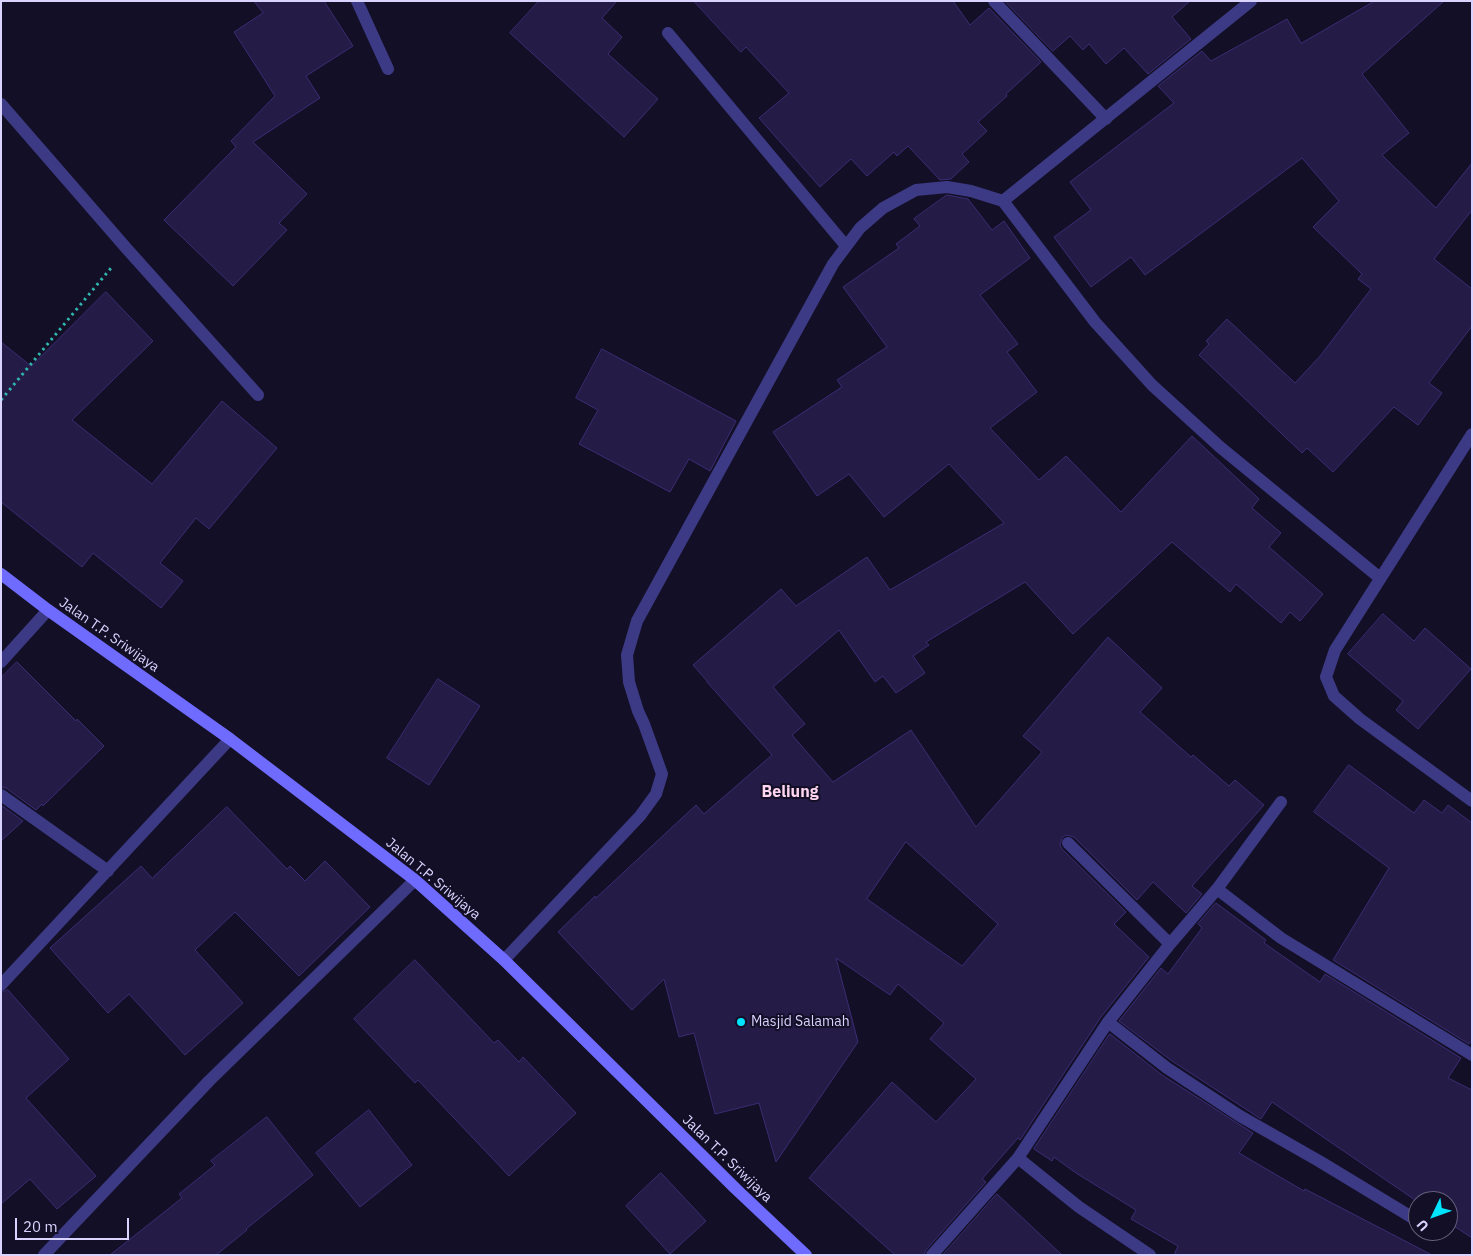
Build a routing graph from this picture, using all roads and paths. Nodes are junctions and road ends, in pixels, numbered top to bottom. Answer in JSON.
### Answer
{"nodes":[{"id":1,"x":357,"y":1,"type":"edge"},
{"id":2,"x":994,"y":1,"type":"edge"},
{"id":3,"x":1251,"y":1,"type":"edge"},
{"id":4,"x":668,"y":33,"type":"dead end"},
{"id":5,"x":388,"y":69,"type":"dead end"},
{"id":6,"x":1,"y":104,"type":"edge"},
{"id":7,"x":1106,"y":119,"type":"junction"},
{"id":8,"x":1003,"y":201,"type":"junction"},
{"id":9,"x":846,"y":246,"type":"junction"},
{"id":10,"x":127,"y":249,"type":"junction"},
{"id":11,"x":258,"y":395,"type":"dead end"},
{"id":12,"x":1,"y":400,"type":"edge"},
{"id":13,"x":1472,"y":434,"type":"edge"},
{"id":14,"x":1,"y":574,"type":"edge"},
{"id":15,"x":1380,"y":578,"type":"junction"},
{"id":16,"x":48,"y":610,"type":"junction"},
{"id":17,"x":1,"y":662,"type":"edge"},
{"id":18,"x":230,"y":739,"type":"junction"},
{"id":19,"x":1,"y":795,"type":"edge"},
{"id":20,"x":1472,"y":801,"type":"edge"},
{"id":21,"x":1281,"y":802,"type":"dead end"},
{"id":22,"x":1068,"y":843,"type":"dead end"},
{"id":23,"x":108,"y":871,"type":"junction"},
{"id":24,"x":415,"y":880,"type":"junction"},
{"id":25,"x":1217,"y":889,"type":"junction"},
{"id":26,"x":1170,"y":944,"type":"junction"},
{"id":27,"x":504,"y":960,"type":"junction"},
{"id":28,"x":1,"y":985,"type":"edge"},
{"id":29,"x":1108,"y":1022,"type":"junction"},
{"id":30,"x":1472,"y":1054,"type":"edge"},
{"id":31,"x":1018,"y":1158,"type":"junction"},
{"id":32,"x":1408,"y":1215,"type":"edge"},
{"id":33,"x":45,"y":1255,"type":"edge"},
{"id":34,"x":806,"y":1255,"type":"edge"},
{"id":35,"x":932,"y":1255,"type":"edge"},
{"id":36,"x":1150,"y":1255,"type":"edge"}],
"edges":[{"from":1,"to":5,"type":"street"},
{"from":2,"to":7,"type":"street"},
{"from":3,"to":7,"type":"street"},
{"from":4,"to":9,"type":"street"},
{"from":6,"to":10,"type":"street"},
{"from":7,"to":8,"type":"street"},
{"from":8,"to":9,"type":"street"},
{"from":8,"to":15,"type":"street"},
{"from":9,"to":27,"type":"street"},
{"from":10,"to":11,"type":"street"},
{"from":10,"to":12,"type":"path"},
{"from":13,"to":15,"type":"street"},
{"from":14,"to":16,"type":"main road","name":"Jalan T.P. Sriwijaya"},
{"from":15,"to":20,"type":"street"},
{"from":16,"to":17,"type":"street"},
{"from":16,"to":18,"type":"main road","name":"Jalan T.P. Sriwijaya"},
{"from":18,"to":23,"type":"street"},
{"from":18,"to":24,"type":"main road","name":"Jalan T.P. Sriwijaya"},
{"from":19,"to":23,"type":"street"},
{"from":21,"to":25,"type":"street"},
{"from":22,"to":26,"type":"street"},
{"from":23,"to":28,"type":"street"},
{"from":24,"to":27,"type":"main road","name":"Jalan T.P. Sriwijaya"},
{"from":24,"to":33,"type":"street"},
{"from":25,"to":26,"type":"street"},
{"from":25,"to":30,"type":"street"},
{"from":26,"to":29,"type":"street"},
{"from":27,"to":34,"type":"main road","name":"Jalan T.P. Sriwijaya"},
{"from":29,"to":31,"type":"street"},
{"from":29,"to":32,"type":"street"},
{"from":31,"to":35,"type":"street"},
{"from":31,"to":36,"type":"street"}]}
